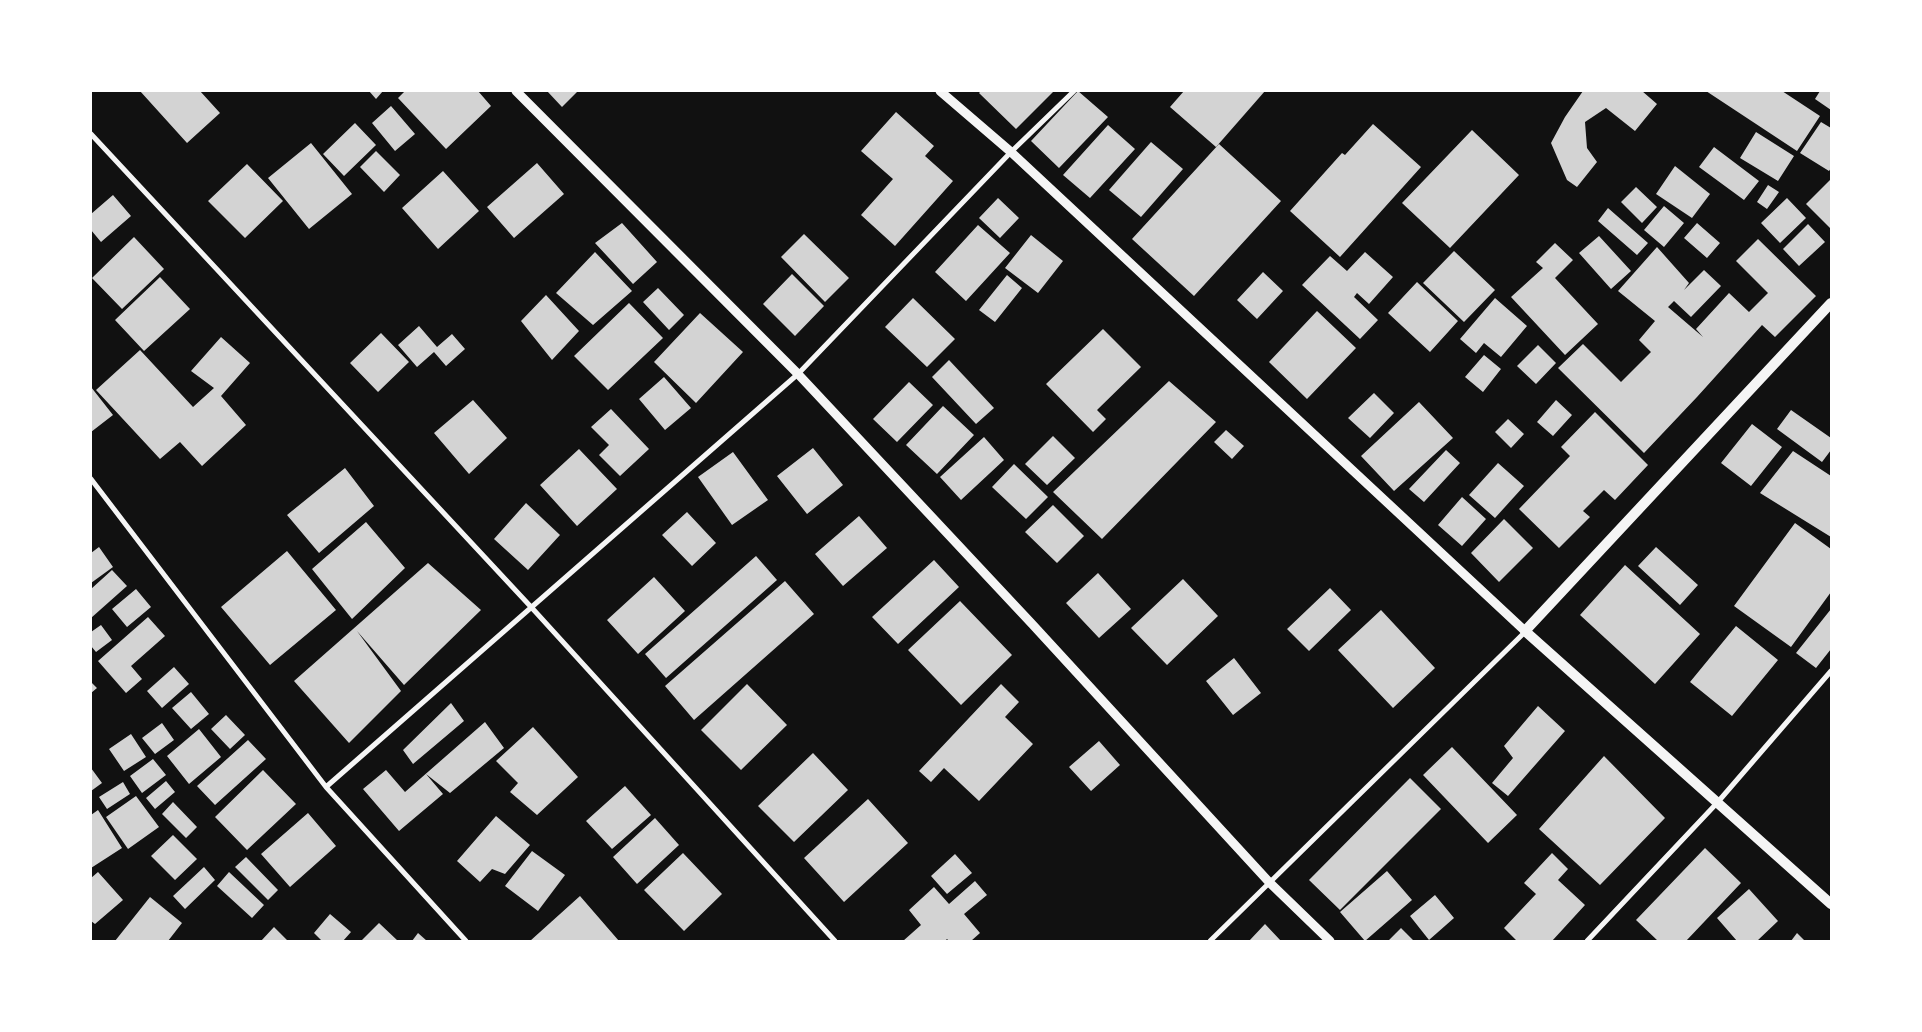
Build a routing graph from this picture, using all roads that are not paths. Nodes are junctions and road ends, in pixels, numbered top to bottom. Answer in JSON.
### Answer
{"nodes":[{"id":1,"x":516,"y":91,"type":"edge"},
{"id":2,"x":940,"y":91,"type":"edge"},
{"id":3,"x":1074,"y":91,"type":"edge"},
{"id":4,"x":91,"y":134,"type":"edge"},
{"id":5,"x":1011,"y":152,"type":"junction"},
{"id":6,"x":1831,"y":303,"type":"edge"},
{"id":7,"x":798,"y":374,"type":"junction"},
{"id":8,"x":91,"y":479,"type":"edge"},
{"id":9,"x":532,"y":608,"type":"junction"},
{"id":10,"x":1525,"y":631,"type":"junction"},
{"id":11,"x":1831,"y":671,"type":"edge"},
{"id":12,"x":326,"y":787,"type":"junction"},
{"id":13,"x":1717,"y":803,"type":"junction"},
{"id":14,"x":1269,"y":882,"type":"junction"},
{"id":15,"x":1831,"y":904,"type":"edge"},
{"id":16,"x":466,"y":941,"type":"edge"},
{"id":17,"x":834,"y":941,"type":"edge"},
{"id":18,"x":1210,"y":941,"type":"edge"},
{"id":19,"x":1330,"y":941,"type":"edge"},
{"id":20,"x":1587,"y":941,"type":"edge"}],
"edges":[{"from":1,"to":7,"type":"street"},
{"from":2,"to":5,"type":"street"},
{"from":3,"to":5,"type":"street"},
{"from":4,"to":9,"type":"street"},
{"from":5,"to":7,"type":"street"},
{"from":5,"to":10,"type":"street"},
{"from":6,"to":10,"type":"main road"},
{"from":7,"to":9,"type":"street"},
{"from":7,"to":14,"type":"street"},
{"from":8,"to":12,"type":"street"},
{"from":9,"to":12,"type":"street"},
{"from":9,"to":17,"type":"street"},
{"from":10,"to":13,"type":"main road"},
{"from":10,"to":14,"type":"street"},
{"from":11,"to":13,"type":"street"},
{"from":12,"to":16,"type":"street"},
{"from":13,"to":15,"type":"main road"},
{"from":13,"to":20,"type":"street"},
{"from":14,"to":18,"type":"street"},
{"from":14,"to":19,"type":"street"}]}
